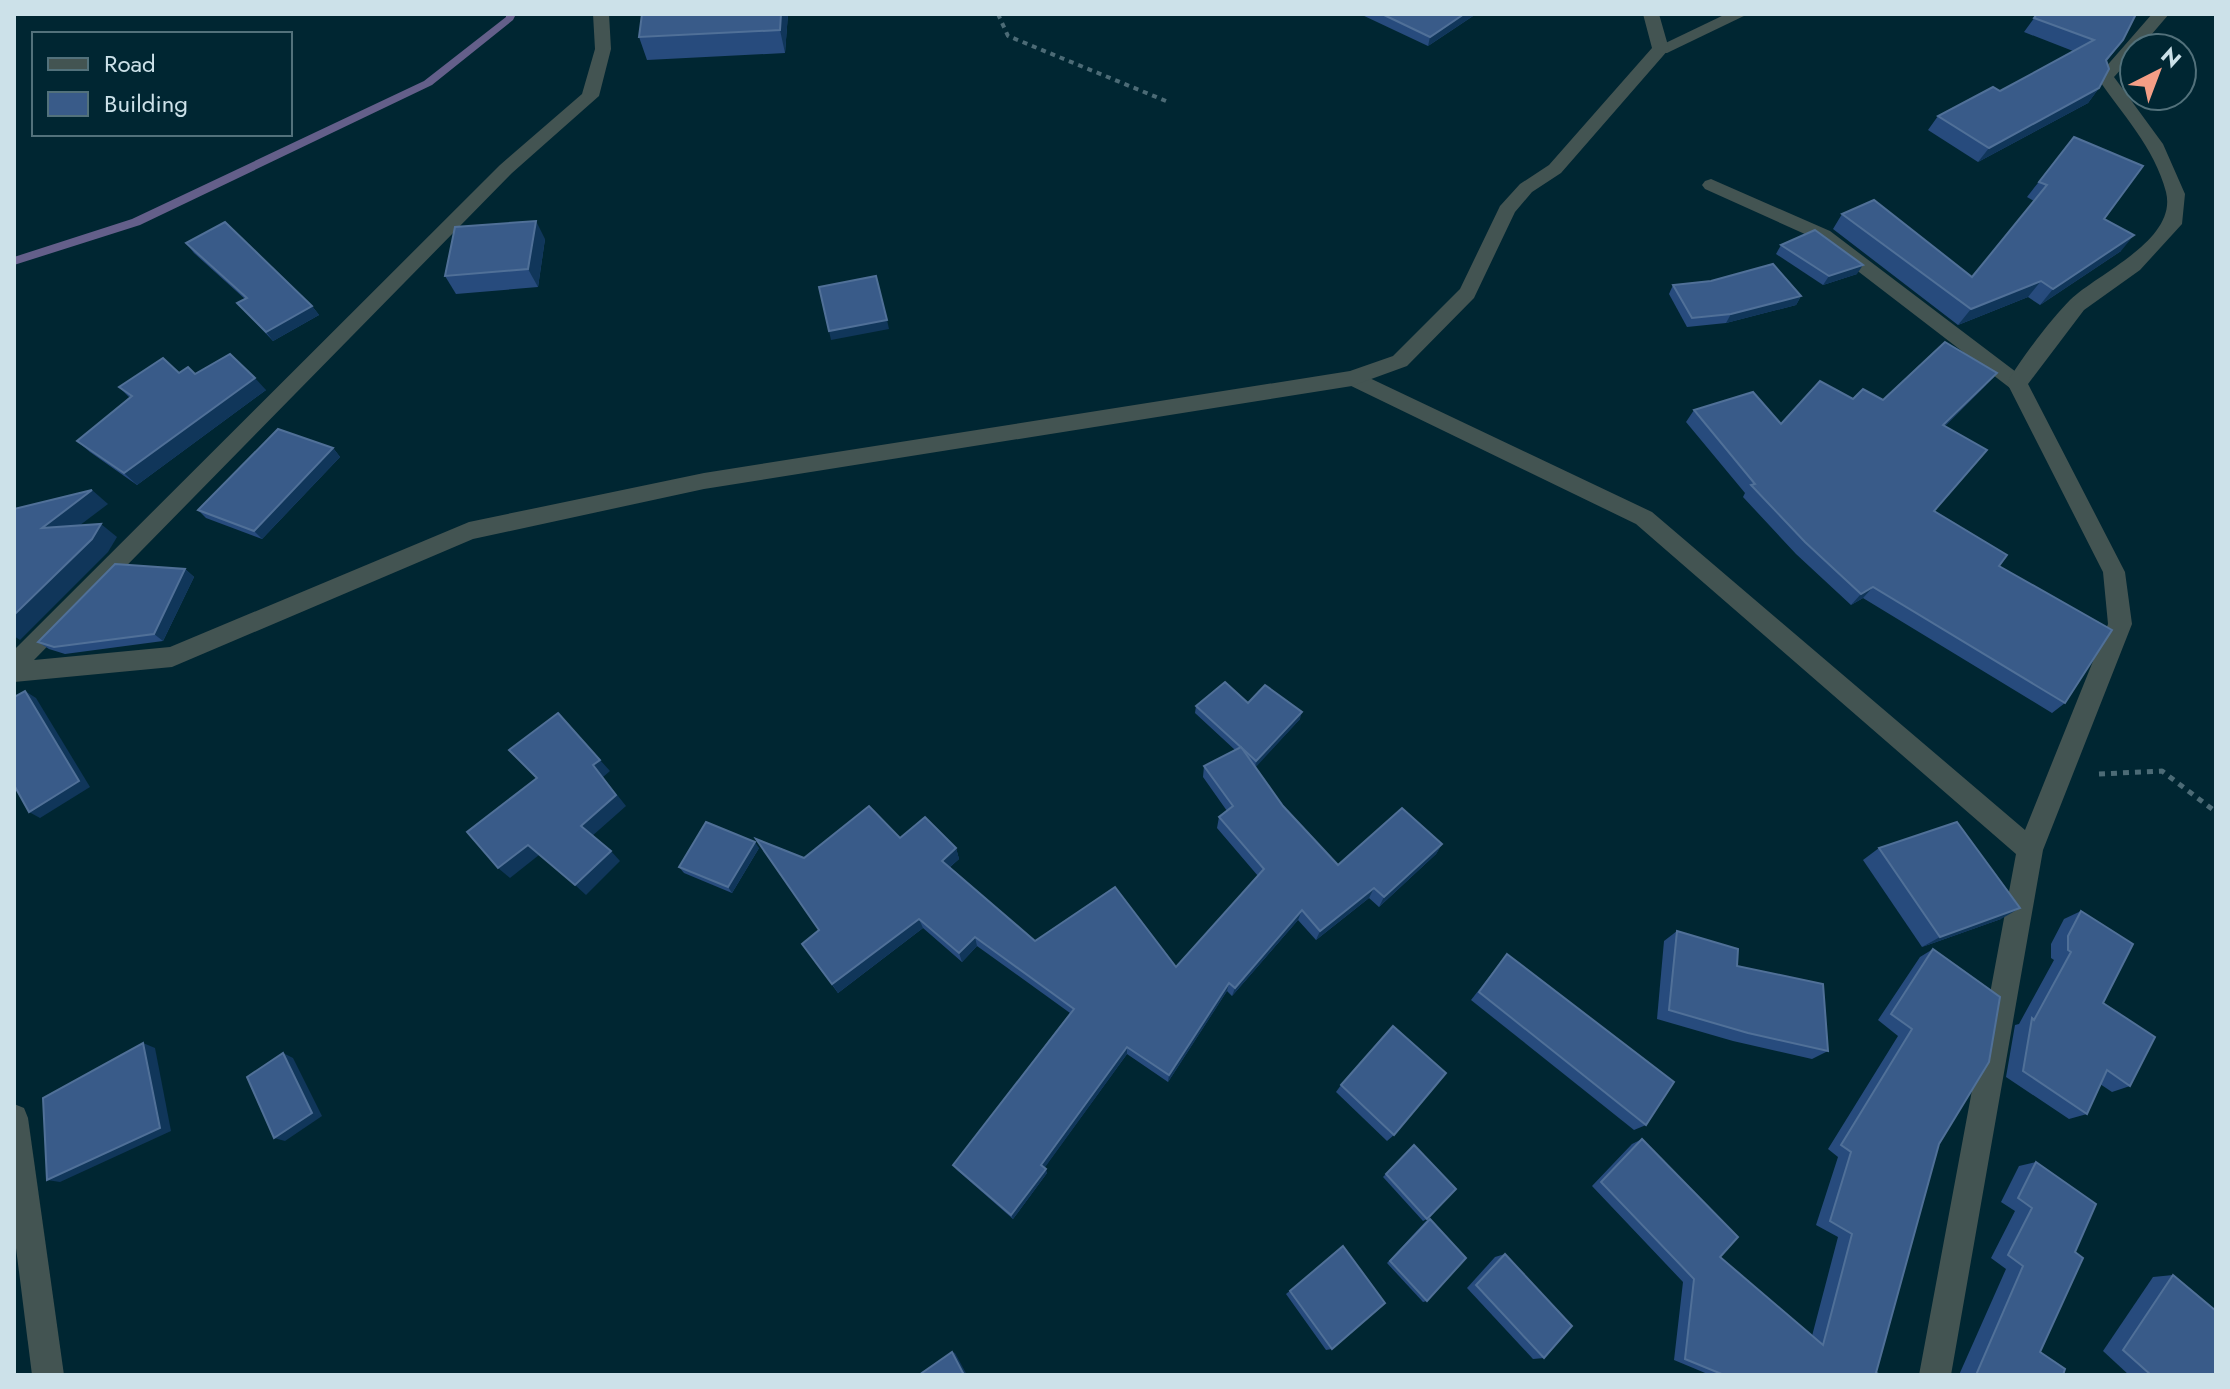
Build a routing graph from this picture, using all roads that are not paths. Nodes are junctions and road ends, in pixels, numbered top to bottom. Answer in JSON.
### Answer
{"nodes":[{"id":1,"x":601,"y":14,"type":"edge"},
{"id":2,"x":1651,"y":14,"type":"edge"},
{"id":3,"x":1740,"y":14,"type":"edge"},
{"id":4,"x":2161,"y":14,"type":"edge"},
{"id":5,"x":1661,"y":49,"type":"junction"},
{"id":6,"x":1711,"y":185,"type":"dead end"},
{"id":7,"x":1352,"y":378,"type":"junction"},
{"id":8,"x":2017,"y":383,"type":"junction"},
{"id":9,"x":14,"y":665,"type":"edge"},
{"id":10,"x":14,"y":672,"type":"edge"},
{"id":11,"x":2030,"y":850,"type":"junction"},
{"id":12,"x":14,"y":1118,"type":"edge"},
{"id":13,"x":48,"y":1375,"type":"edge"},
{"id":14,"x":1935,"y":1375,"type":"edge"}],
"edges":[{"from":1,"to":9,"type":"street"},
{"from":2,"to":5,"type":"street"},
{"from":3,"to":5,"type":"street"},
{"from":4,"to":8,"type":"street"},
{"from":5,"to":7,"type":"street"},
{"from":6,"to":8,"type":"street"},
{"from":7,"to":10,"type":"street"},
{"from":7,"to":11,"type":"street"},
{"from":8,"to":11,"type":"street"},
{"from":11,"to":14,"type":"street"},
{"from":12,"to":13,"type":"street"}]}
